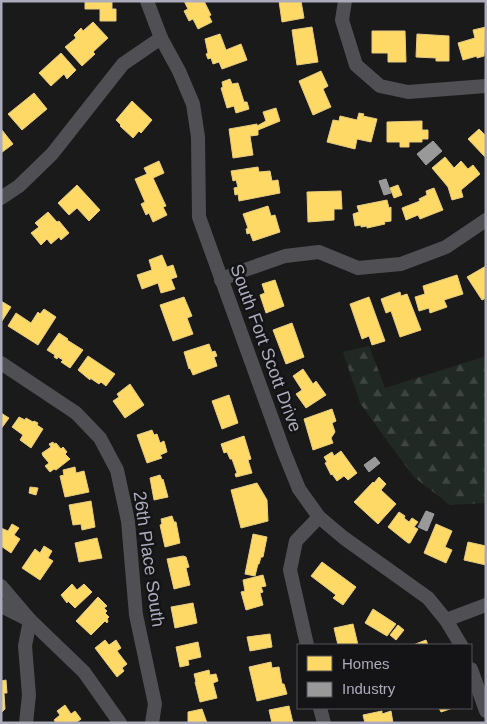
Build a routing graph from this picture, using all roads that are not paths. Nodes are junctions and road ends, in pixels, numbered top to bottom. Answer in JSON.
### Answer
{"nodes":[{"id":1,"x":148,"y":1,"type":"edge"},
{"id":2,"x":345,"y":1,"type":"edge"},
{"id":3,"x":161,"y":38,"type":"junction"},
{"id":4,"x":486,"y":86,"type":"edge"},
{"id":5,"x":1,"y":198,"type":"edge"},
{"id":6,"x":486,"y":220,"type":"edge"},
{"id":7,"x":221,"y":280,"type":"junction"},
{"id":8,"x":1,"y":363,"type":"edge"},
{"id":9,"x":319,"y":517,"type":"junction"},
{"id":10,"x":1,"y":586,"type":"edge"},
{"id":11,"x":486,"y":605,"type":"edge"},
{"id":12,"x":1,"y":606,"type":"edge"},
{"id":13,"x":30,"y":620,"type":"junction"},
{"id":14,"x":446,"y":620,"type":"junction"},
{"id":15,"x":306,"y":644,"type":"edge"},
{"id":16,"x":461,"y":644,"type":"edge"},
{"id":17,"x":472,"y":672,"type":"edge"},
{"id":18,"x":320,"y":709,"type":"edge"},
{"id":19,"x":486,"y":711,"type":"edge"},
{"id":20,"x":26,"y":723,"type":"edge"},
{"id":21,"x":120,"y":723,"type":"edge"},
{"id":22,"x":152,"y":723,"type":"edge"},
{"id":23,"x":324,"y":723,"type":"edge"}],
"edges":[{"from":1,"to":3,"type":"street","name":"South Fort Scott Drive"},
{"from":2,"to":4,"type":"street"},
{"from":3,"to":5,"type":"street"},
{"from":3,"to":7,"type":"street","name":"South Fort Scott Drive"},
{"from":6,"to":7,"type":"street"},
{"from":7,"to":9,"type":"street","name":"South Fort Scott Drive"},
{"from":8,"to":22,"type":"street","name":"26th Place South"},
{"from":9,"to":14,"type":"street","name":"South Fort Scott Drive"},
{"from":9,"to":15,"type":"street"},
{"from":10,"to":13,"type":"street"},
{"from":11,"to":14,"type":"street"},
{"from":12,"to":13,"type":"street"},
{"from":13,"to":20,"type":"street"},
{"from":13,"to":21,"type":"street"},
{"from":14,"to":16,"type":"street","name":"South Fort Scott Drive"},
{"from":17,"to":19,"type":"street"},
{"from":18,"to":23,"type":"street"}]}
